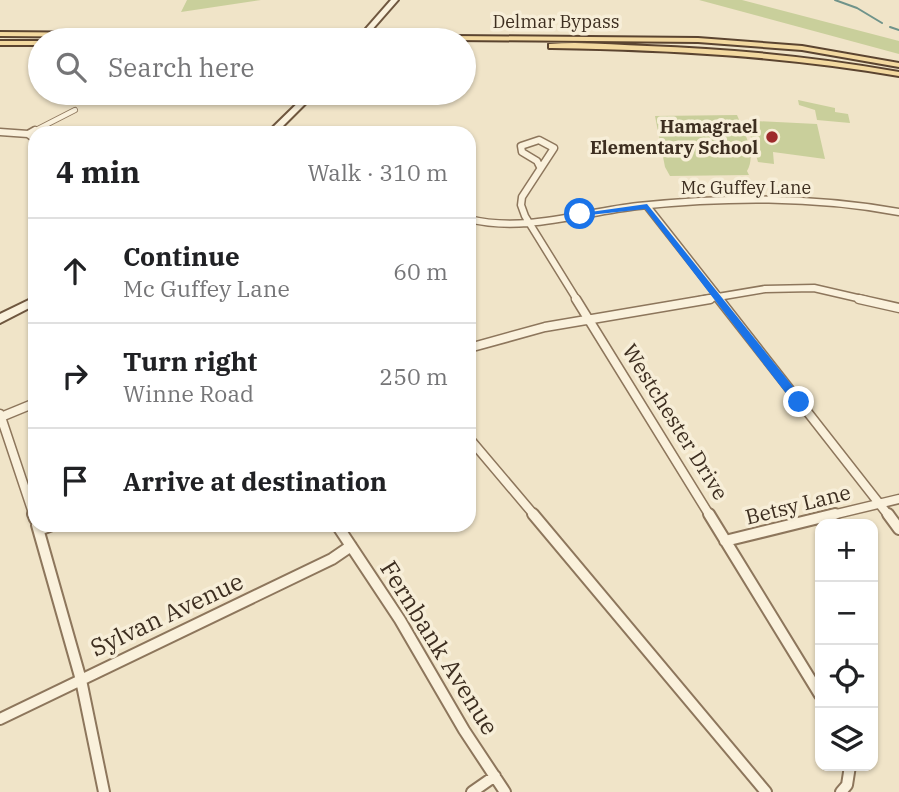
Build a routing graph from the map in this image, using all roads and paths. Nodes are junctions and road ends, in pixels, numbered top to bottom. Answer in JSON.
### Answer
{"nodes":[{"id":1,"x":394,"y":0,"type":"edge"},
{"id":2,"x":370,"y":28,"type":"edge"},
{"id":3,"x":0,"y":34,"type":"edge"},
{"id":4,"x":28,"y":34,"type":"edge"},
{"id":5,"x":476,"y":37,"type":"edge"},
{"id":6,"x":0,"y":43,"type":"edge"},
{"id":7,"x":28,"y":43,"type":"edge"},
{"id":8,"x":476,"y":45,"type":"edge"},
{"id":9,"x":899,"y":65,"type":"edge"},
{"id":10,"x":899,"y":74,"type":"edge"},
{"id":11,"x":300,"y":105,"type":"edge"},
{"id":12,"x":75,"y":110,"type":"dead end"},
{"id":13,"x":44,"y":126,"type":"edge"},
{"id":14,"x":278,"y":126,"type":"edge"},
{"id":15,"x":0,"y":132,"type":"edge"},
{"id":16,"x":28,"y":134,"type":"edge"},
{"id":17,"x":540,"y":167,"type":"junction"},
{"id":18,"x":647,"y":206,"type":"junction"},
{"id":19,"x":899,"y":212,"type":"edge"},
{"id":20,"x":476,"y":221,"type":"edge"},
{"id":21,"x":529,"y":223,"type":"junction"},
{"id":22,"x":716,"y":296,"type":"junction"},
{"id":23,"x":28,"y":304,"type":"edge"},
{"id":24,"x":899,"y":308,"type":"edge"},
{"id":25,"x":0,"y":319,"type":"edge"},
{"id":26,"x":590,"y":319,"type":"junction"},
{"id":27,"x":476,"y":346,"type":"edge"},
{"id":28,"x":28,"y":405,"type":"edge"},
{"id":29,"x":0,"y":415,"type":"edge"},
{"id":30,"x":476,"y":446,"type":"edge"},
{"id":31,"x":28,"y":498,"type":"edge"},
{"id":32,"x":899,"y":499,"type":"edge"},
{"id":33,"x":880,"y":503,"type":"junction"},
{"id":34,"x":899,"y":529,"type":"edge"},
{"id":35,"x":39,"y":532,"type":"edge"},
{"id":36,"x":342,"y":532,"type":"edge"},
{"id":37,"x":725,"y":541,"type":"junction"},
{"id":38,"x":351,"y":546,"type":"junction"},
{"id":39,"x":80,"y":680,"type":"junction"},
{"id":40,"x":815,"y":687,"type":"edge"},
{"id":41,"x":0,"y":719,"type":"edge"},
{"id":42,"x":849,"y":771,"type":"edge"},
{"id":43,"x":495,"y":776,"type":"junction"},
{"id":44,"x":104,"y":792,"type":"edge"},
{"id":45,"x":472,"y":792,"type":"edge"},
{"id":46,"x":505,"y":792,"type":"edge"},
{"id":47,"x":766,"y":792,"type":"edge"},
{"id":48,"x":841,"y":792,"type":"edge"}],
"edges":[{"from":1,"to":2,"type":"main road"},
{"from":3,"to":4,"type":"main road","name":"Delmar Bypass"},
{"from":5,"to":9,"type":"main road","name":"Delmar Bypass"},
{"from":6,"to":7,"type":"main road"},
{"from":8,"to":10,"type":"main road","name":"Delmar Bypass"},
{"from":11,"to":14,"type":"main road"},
{"from":12,"to":13,"type":"street"},
{"from":15,"to":16,"type":"street"},
{"from":17,"to":17,"type":"street"},
{"from":17,"to":21,"type":"street","name":"Westchester Drive"},
{"from":18,"to":19,"type":"street","name":"Mc Guffey Lane"},
{"from":18,"to":21,"type":"street","name":"Mc Guffey Lane"},
{"from":18,"to":22,"type":"street"},
{"from":20,"to":21,"type":"street","name":"Mc Guffey Lane"},
{"from":21,"to":26,"type":"street","name":"Westchester Drive"},
{"from":22,"to":24,"type":"street"},
{"from":22,"to":26,"type":"street"},
{"from":22,"to":33,"type":"street"},
{"from":23,"to":25,"type":"main road"},
{"from":26,"to":27,"type":"street"},
{"from":26,"to":37,"type":"street","name":"Westchester Drive"},
{"from":28,"to":29,"type":"street"},
{"from":29,"to":31,"type":"street"},
{"from":30,"to":47,"type":"street"},
{"from":32,"to":33,"type":"street","name":"Betsy Lane"},
{"from":33,"to":34,"type":"street"},
{"from":33,"to":37,"type":"street","name":"Betsy Lane"},
{"from":35,"to":39,"type":"street"},
{"from":36,"to":38,"type":"street","name":"Fernbank Avenue"},
{"from":37,"to":40,"type":"street","name":"Westchester Drive"},
{"from":38,"to":39,"type":"street","name":"Sylvan Avenue"},
{"from":38,"to":43,"type":"street","name":"Fernbank Avenue"},
{"from":39,"to":41,"type":"street","name":"Sylvan Avenue"},
{"from":39,"to":44,"type":"street"},
{"from":42,"to":48,"type":"street"},
{"from":43,"to":45,"type":"street"},
{"from":43,"to":46,"type":"street","name":"Fernbank Avenue"}]}
